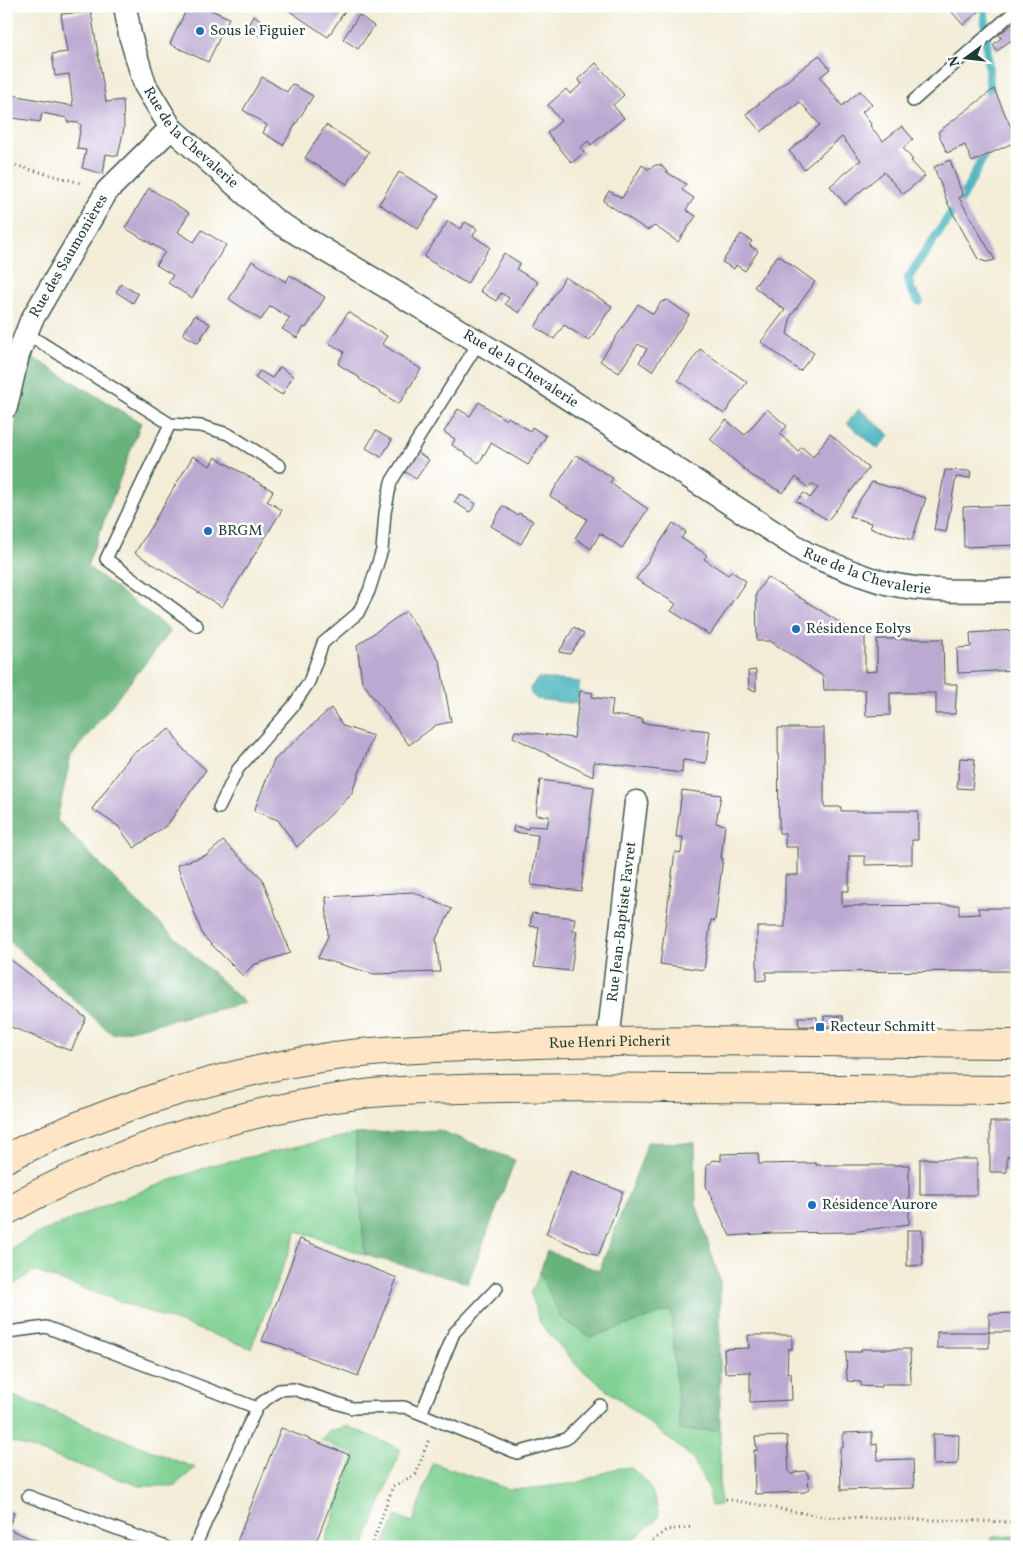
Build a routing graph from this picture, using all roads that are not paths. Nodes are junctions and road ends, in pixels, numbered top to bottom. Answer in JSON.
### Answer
{"nodes":[{"id":1,"x":125,"y":6,"type":"edge"},
{"id":2,"x":1017,"y":9,"type":"edge"},
{"id":3,"x":913,"y":100,"type":"dead end"},
{"id":4,"x":171,"y":128,"type":"junction"},
{"id":5,"x":26,"y":333,"type":"junction"},
{"id":6,"x":479,"y":342,"type":"junction"},
{"id":7,"x":11,"y":363,"type":"edge"},
{"id":8,"x":6,"y":407,"type":"edge"},
{"id":9,"x":170,"y":424,"type":"junction"},
{"id":10,"x":280,"y":466,"type":"dead end"},
{"id":11,"x":1017,"y":590,"type":"edge"},
{"id":12,"x":197,"y":626,"type":"dead end"},
{"id":13,"x":636,"y":802,"type":"dead end"},
{"id":14,"x":219,"y":808,"type":"dead end"},
{"id":15,"x":608,"y":1041,"type":"junction"},
{"id":16,"x":1017,"y":1044,"type":"edge"},
{"id":17,"x":1017,"y":1090,"type":"edge"},
{"id":18,"x":6,"y":1158,"type":"edge"},
{"id":19,"x":6,"y":1211,"type":"edge"},
{"id":20,"x":497,"y":1288,"type":"dead end"},
{"id":21,"x":6,"y":1335,"type":"edge"},
{"id":22,"x":600,"y":1405,"type":"dead end"},
{"id":23,"x":258,"y":1408,"type":"junction"},
{"id":24,"x":421,"y":1414,"type":"junction"},
{"id":25,"x":28,"y":1496,"type":"dead end"},
{"id":26,"x":166,"y":1547,"type":"edge"},
{"id":27,"x":195,"y":1547,"type":"edge"}],
"edges":[{"from":1,"to":4,"type":"street","name":"Rue de la Chevalerie"},
{"from":2,"to":3,"type":"lane"},
{"from":4,"to":5,"type":"street","name":"Rue des Saumonières"},
{"from":4,"to":6,"type":"street","name":"Rue de la Chevalerie"},
{"from":5,"to":7,"type":"street","name":"Rue des Saumonières"},
{"from":5,"to":9,"type":"lane"},
{"from":6,"to":11,"type":"street","name":"Rue de la Chevalerie"},
{"from":6,"to":14,"type":"lane"},
{"from":7,"to":8,"type":"street","name":"Rue des Saumonières"},
{"from":9,"to":10,"type":"lane"},
{"from":9,"to":12,"type":"lane"},
{"from":13,"to":15,"type":"street","name":"Rue Jean-Baptiste Favret"},
{"from":15,"to":16,"type":"main road","name":"Rue Henri Picherit"},
{"from":15,"to":18,"type":"main road","name":"Rue Henri Picherit"},
{"from":17,"to":19,"type":"main road"},
{"from":20,"to":24,"type":"lane"},
{"from":21,"to":23,"type":"lane"},
{"from":22,"to":24,"type":"lane"},
{"from":23,"to":24,"type":"lane"},
{"from":23,"to":27,"type":"lane"},
{"from":25,"to":26,"type":"lane"}]}
